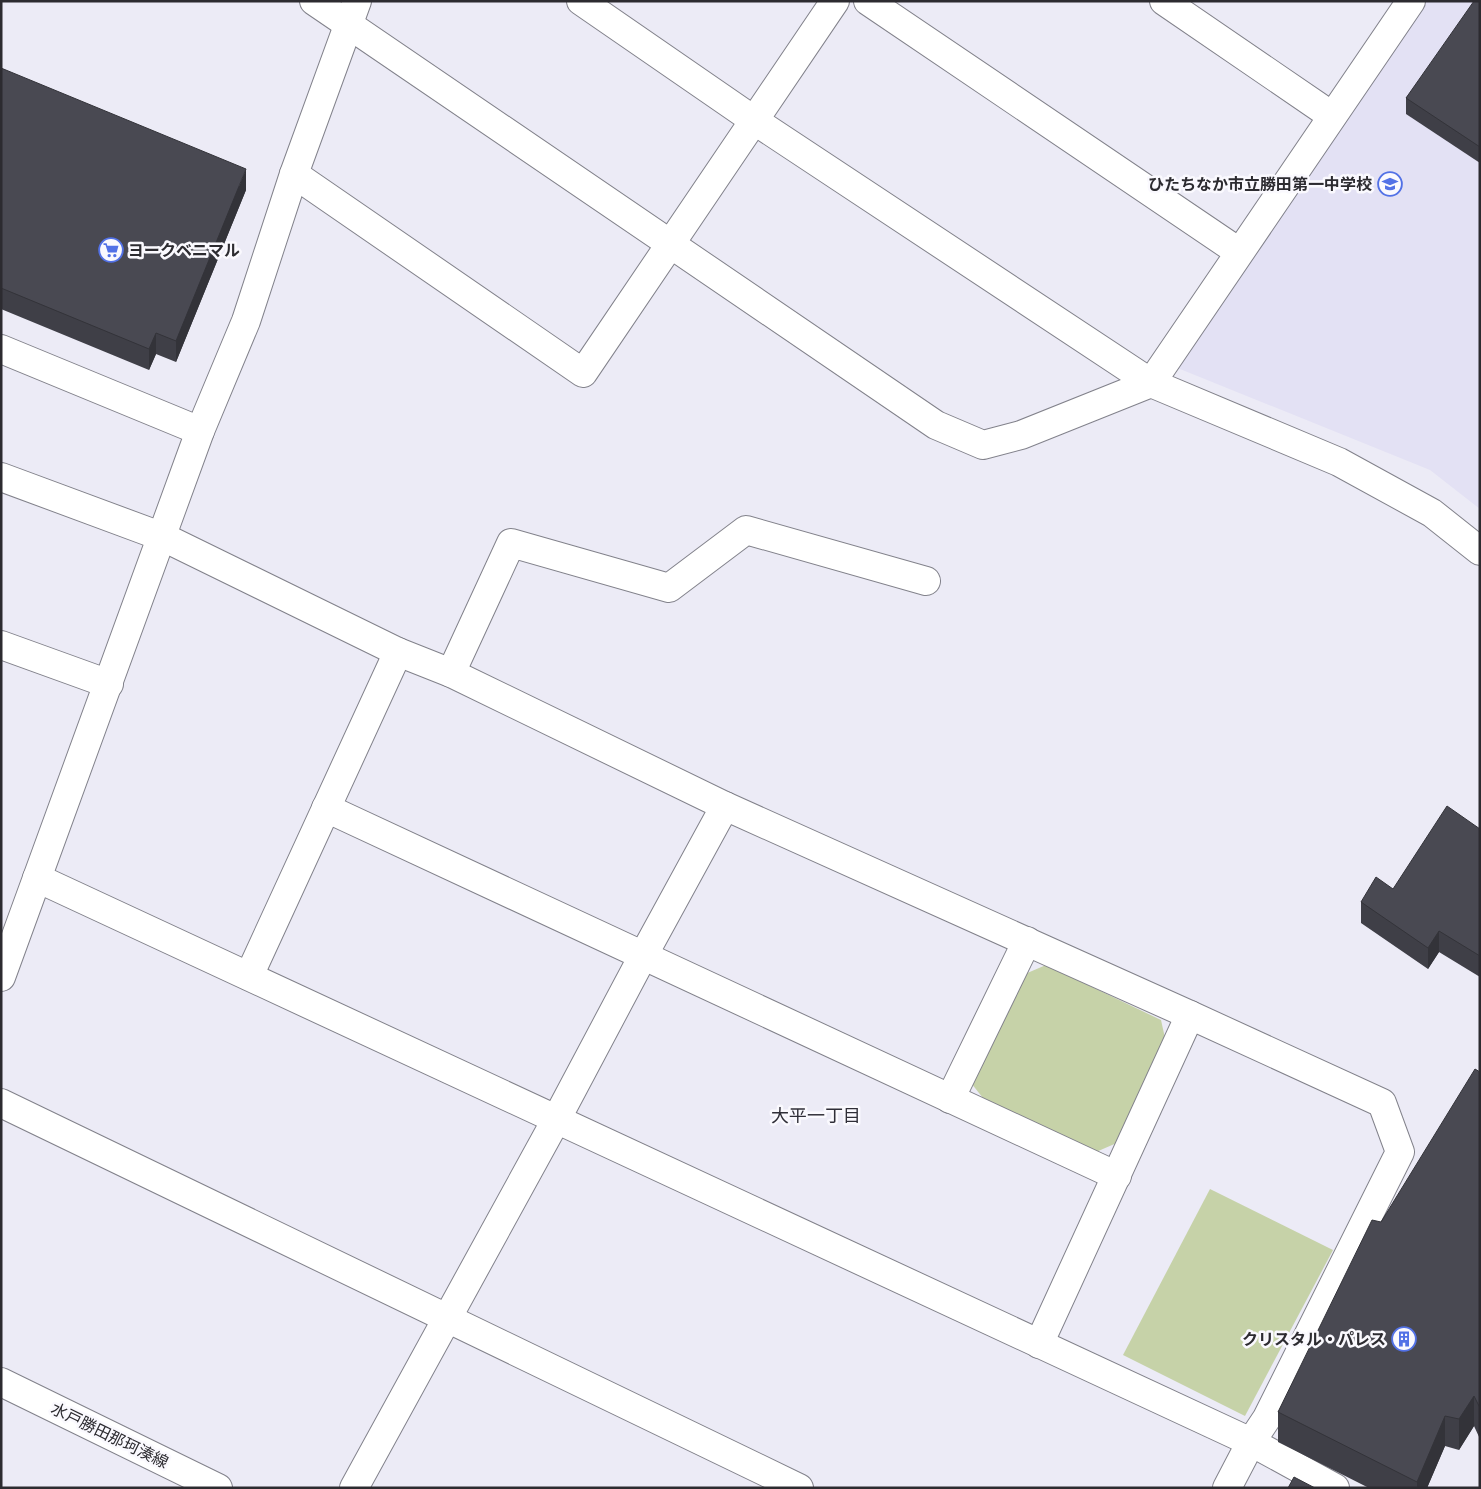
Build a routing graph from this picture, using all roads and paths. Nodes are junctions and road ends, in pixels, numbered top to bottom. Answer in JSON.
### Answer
{"nodes":[{"id":1,"x":314,"y":1,"type":"edge"},
{"id":2,"x":581,"y":1,"type":"edge"},
{"id":3,"x":835,"y":1,"type":"edge"},
{"id":4,"x":868,"y":1,"type":"edge"},
{"id":5,"x":1164,"y":1,"type":"edge"},
{"id":6,"x":1411,"y":1,"type":"edge"},
{"id":7,"x":353,"y":13,"type":"edge"},
{"id":8,"x":1332,"y":116,"type":"junction"},
{"id":9,"x":755,"y":121,"type":"junction"},
{"id":10,"x":294,"y":174,"type":"junction"},
{"id":11,"x":669,"y":245,"type":"junction"},
{"id":12,"x":1239,"y":252,"type":"junction"},
{"id":13,"x":1,"y":348,"type":"edge"},
{"id":14,"x":1151,"y":383,"type":"junction"},
{"id":15,"x":200,"y":431,"type":"junction"},
{"id":16,"x":1,"y":476,"type":"edge"},
{"id":17,"x":163,"y":537,"type":"junction"},
{"id":18,"x":1480,"y":551,"type":"edge"},
{"id":19,"x":926,"y":581,"type":"dead end"},
{"id":20,"x":1,"y":645,"type":"edge"},
{"id":21,"x":398,"y":652,"type":"junction"},
{"id":22,"x":451,"y":674,"type":"junction"},
{"id":23,"x":109,"y":684,"type":"junction"},
{"id":24,"x":726,"y":806,"type":"junction"},
{"id":25,"x":326,"y":808,"type":"junction"},
{"id":26,"x":37,"y":878,"type":"junction"},
{"id":27,"x":1027,"y":941,"type":"junction"},
{"id":28,"x":643,"y":956,"type":"junction"},
{"id":29,"x":249,"y":976,"type":"junction"},
{"id":30,"x":1,"y":977,"type":"edge"},
{"id":31,"x":1190,"y":1015,"type":"junction"},
{"id":32,"x":950,"y":1099,"type":"junction"},
{"id":33,"x":1,"y":1103,"type":"edge"},
{"id":34,"x":556,"y":1120,"type":"junction"},
{"id":35,"x":1117,"y":1176,"type":"junction"},
{"id":36,"x":447,"y":1317,"type":"junction"},
{"id":37,"x":1039,"y":1344,"type":"junction"},
{"id":38,"x":1,"y":1382,"type":"edge"},
{"id":39,"x":1251,"y":1442,"type":"junction"},
{"id":40,"x":218,"y":1488,"type":"edge"},
{"id":41,"x":354,"y":1488,"type":"edge"},
{"id":42,"x":799,"y":1488,"type":"edge"},
{"id":43,"x":1227,"y":1488,"type":"edge"},
{"id":44,"x":1335,"y":1488,"type":"edge"}],
"edges":[{"from":1,"to":7,"type":"street"},
{"from":2,"to":9,"type":"street"},
{"from":3,"to":9,"type":"street"},
{"from":4,"to":12,"type":"street"},
{"from":5,"to":8,"type":"street"},
{"from":6,"to":8,"type":"street"},
{"from":7,"to":10,"type":"street"},
{"from":7,"to":11,"type":"street"},
{"from":8,"to":12,"type":"street"},
{"from":9,"to":11,"type":"street"},
{"from":9,"to":14,"type":"street"},
{"from":10,"to":11,"type":"street"},
{"from":10,"to":15,"type":"street"},
{"from":11,"to":14,"type":"street"},
{"from":12,"to":14,"type":"street"},
{"from":13,"to":15,"type":"street"},
{"from":14,"to":18,"type":"street"},
{"from":15,"to":17,"type":"street"},
{"from":16,"to":17,"type":"street"},
{"from":17,"to":21,"type":"street"},
{"from":17,"to":23,"type":"street"},
{"from":19,"to":22,"type":"street"},
{"from":20,"to":23,"type":"street"},
{"from":21,"to":22,"type":"street"},
{"from":21,"to":25,"type":"street"},
{"from":22,"to":24,"type":"street"},
{"from":23,"to":26,"type":"street"},
{"from":24,"to":27,"type":"street"},
{"from":24,"to":28,"type":"street"},
{"from":25,"to":28,"type":"street"},
{"from":25,"to":29,"type":"street"},
{"from":26,"to":29,"type":"street"},
{"from":26,"to":30,"type":"street"},
{"from":27,"to":31,"type":"street"},
{"from":27,"to":32,"type":"street"},
{"from":28,"to":32,"type":"street"},
{"from":28,"to":34,"type":"street"},
{"from":29,"to":34,"type":"street"},
{"from":31,"to":35,"type":"street"},
{"from":31,"to":39,"type":"street"},
{"from":32,"to":35,"type":"street"},
{"from":33,"to":36,"type":"street"},
{"from":34,"to":36,"type":"street"},
{"from":34,"to":37,"type":"street"},
{"from":35,"to":37,"type":"street"},
{"from":36,"to":41,"type":"street"},
{"from":36,"to":42,"type":"street"},
{"from":37,"to":39,"type":"street"},
{"from":38,"to":40,"type":"street","name":"水戸勝田那珂湊線"},
{"from":39,"to":43,"type":"street"},
{"from":39,"to":44,"type":"street"}]}
